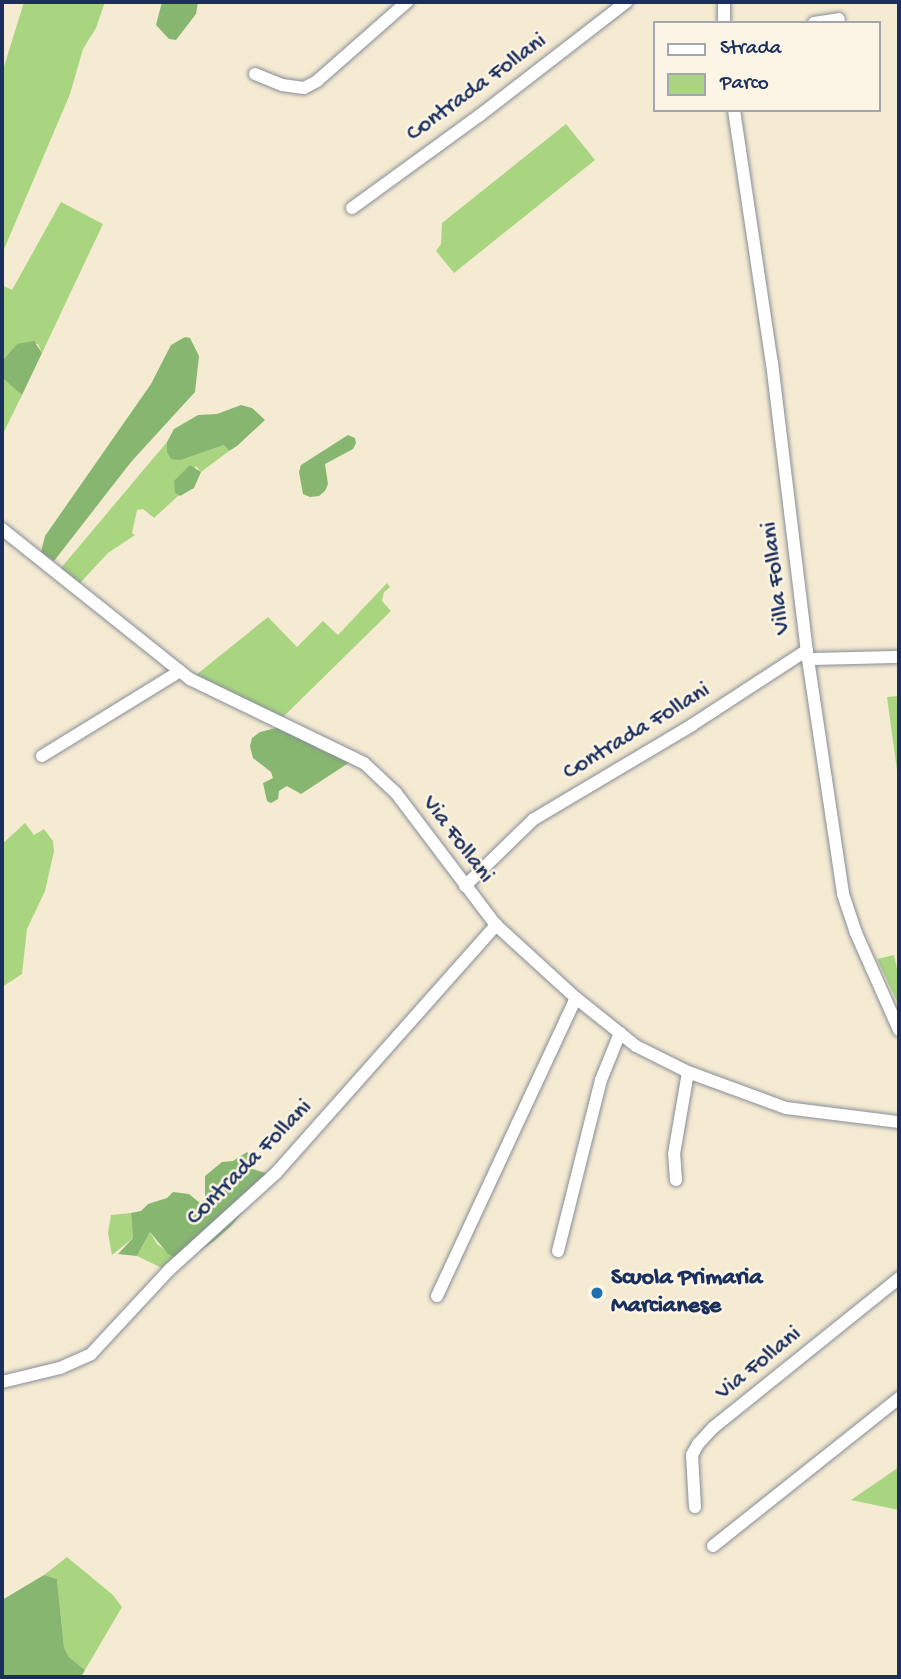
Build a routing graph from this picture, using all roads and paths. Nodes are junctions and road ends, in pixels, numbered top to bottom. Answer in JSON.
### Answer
{"nodes":[{"id":1,"x":407,"y":2,"type":"edge"},
{"id":2,"x":626,"y":2,"type":"edge"},
{"id":3,"x":723,"y":2,"type":"edge"},
{"id":4,"x":839,"y":19,"type":"dead end"},
{"id":5,"x":724,"y":21,"type":"edge"},
{"id":6,"x":826,"y":21,"type":"edge"},
{"id":7,"x":255,"y":74,"type":"dead end"},
{"id":8,"x":734,"y":112,"type":"edge"},
{"id":9,"x":352,"y":208,"type":"dead end"},
{"id":10,"x":2,"y":529,"type":"edge"},
{"id":11,"x":807,"y":654,"type":"junction"},
{"id":12,"x":899,"y":657,"type":"edge"},
{"id":13,"x":180,"y":671,"type":"junction"},
{"id":14,"x":42,"y":757,"type":"dead end"},
{"id":15,"x":465,"y":886,"type":"junction"},
{"id":16,"x":496,"y":925,"type":"junction"},
{"id":17,"x":576,"y":998,"type":"junction"},
{"id":18,"x":899,"y":1030,"type":"edge"},
{"id":19,"x":620,"y":1033,"type":"junction"},
{"id":20,"x":688,"y":1072,"type":"junction"},
{"id":21,"x":899,"y":1122,"type":"edge"},
{"id":22,"x":676,"y":1180,"type":"dead end"},
{"id":23,"x":558,"y":1251,"type":"dead end"},
{"id":24,"x":899,"y":1278,"type":"edge"},
{"id":25,"x":436,"y":1296,"type":"dead end"},
{"id":26,"x":2,"y":1382,"type":"edge"},
{"id":27,"x":899,"y":1398,"type":"edge"},
{"id":28,"x":695,"y":1507,"type":"dead end"},
{"id":29,"x":713,"y":1546,"type":"dead end"}],
"edges":[{"from":1,"to":7,"type":"street"},
{"from":2,"to":9,"type":"street","name":"Contrada Follani"},
{"from":3,"to":5,"type":"street"},
{"from":4,"to":6,"type":"street"},
{"from":8,"to":11,"type":"street","name":"Villa Follani"},
{"from":10,"to":13,"type":"street","name":"Via Follani"},
{"from":11,"to":12,"type":"street"},
{"from":11,"to":15,"type":"street","name":"Contrada Follani"},
{"from":11,"to":18,"type":"street","name":"Villa Follani"},
{"from":13,"to":14,"type":"street"},
{"from":13,"to":15,"type":"street","name":"Via Follani"},
{"from":15,"to":16,"type":"street","name":"Via Follani"},
{"from":16,"to":17,"type":"street","name":"Via Follani"},
{"from":16,"to":26,"type":"street","name":"Contrada Follani"},
{"from":17,"to":19,"type":"street","name":"Via Follani"},
{"from":17,"to":25,"type":"street"},
{"from":19,"to":20,"type":"street","name":"Via Follani"},
{"from":19,"to":23,"type":"street"},
{"from":20,"to":21,"type":"street","name":"Via Follani"},
{"from":20,"to":22,"type":"street"},
{"from":24,"to":28,"type":"street","name":"Via Follani"},
{"from":27,"to":29,"type":"street"}]}
